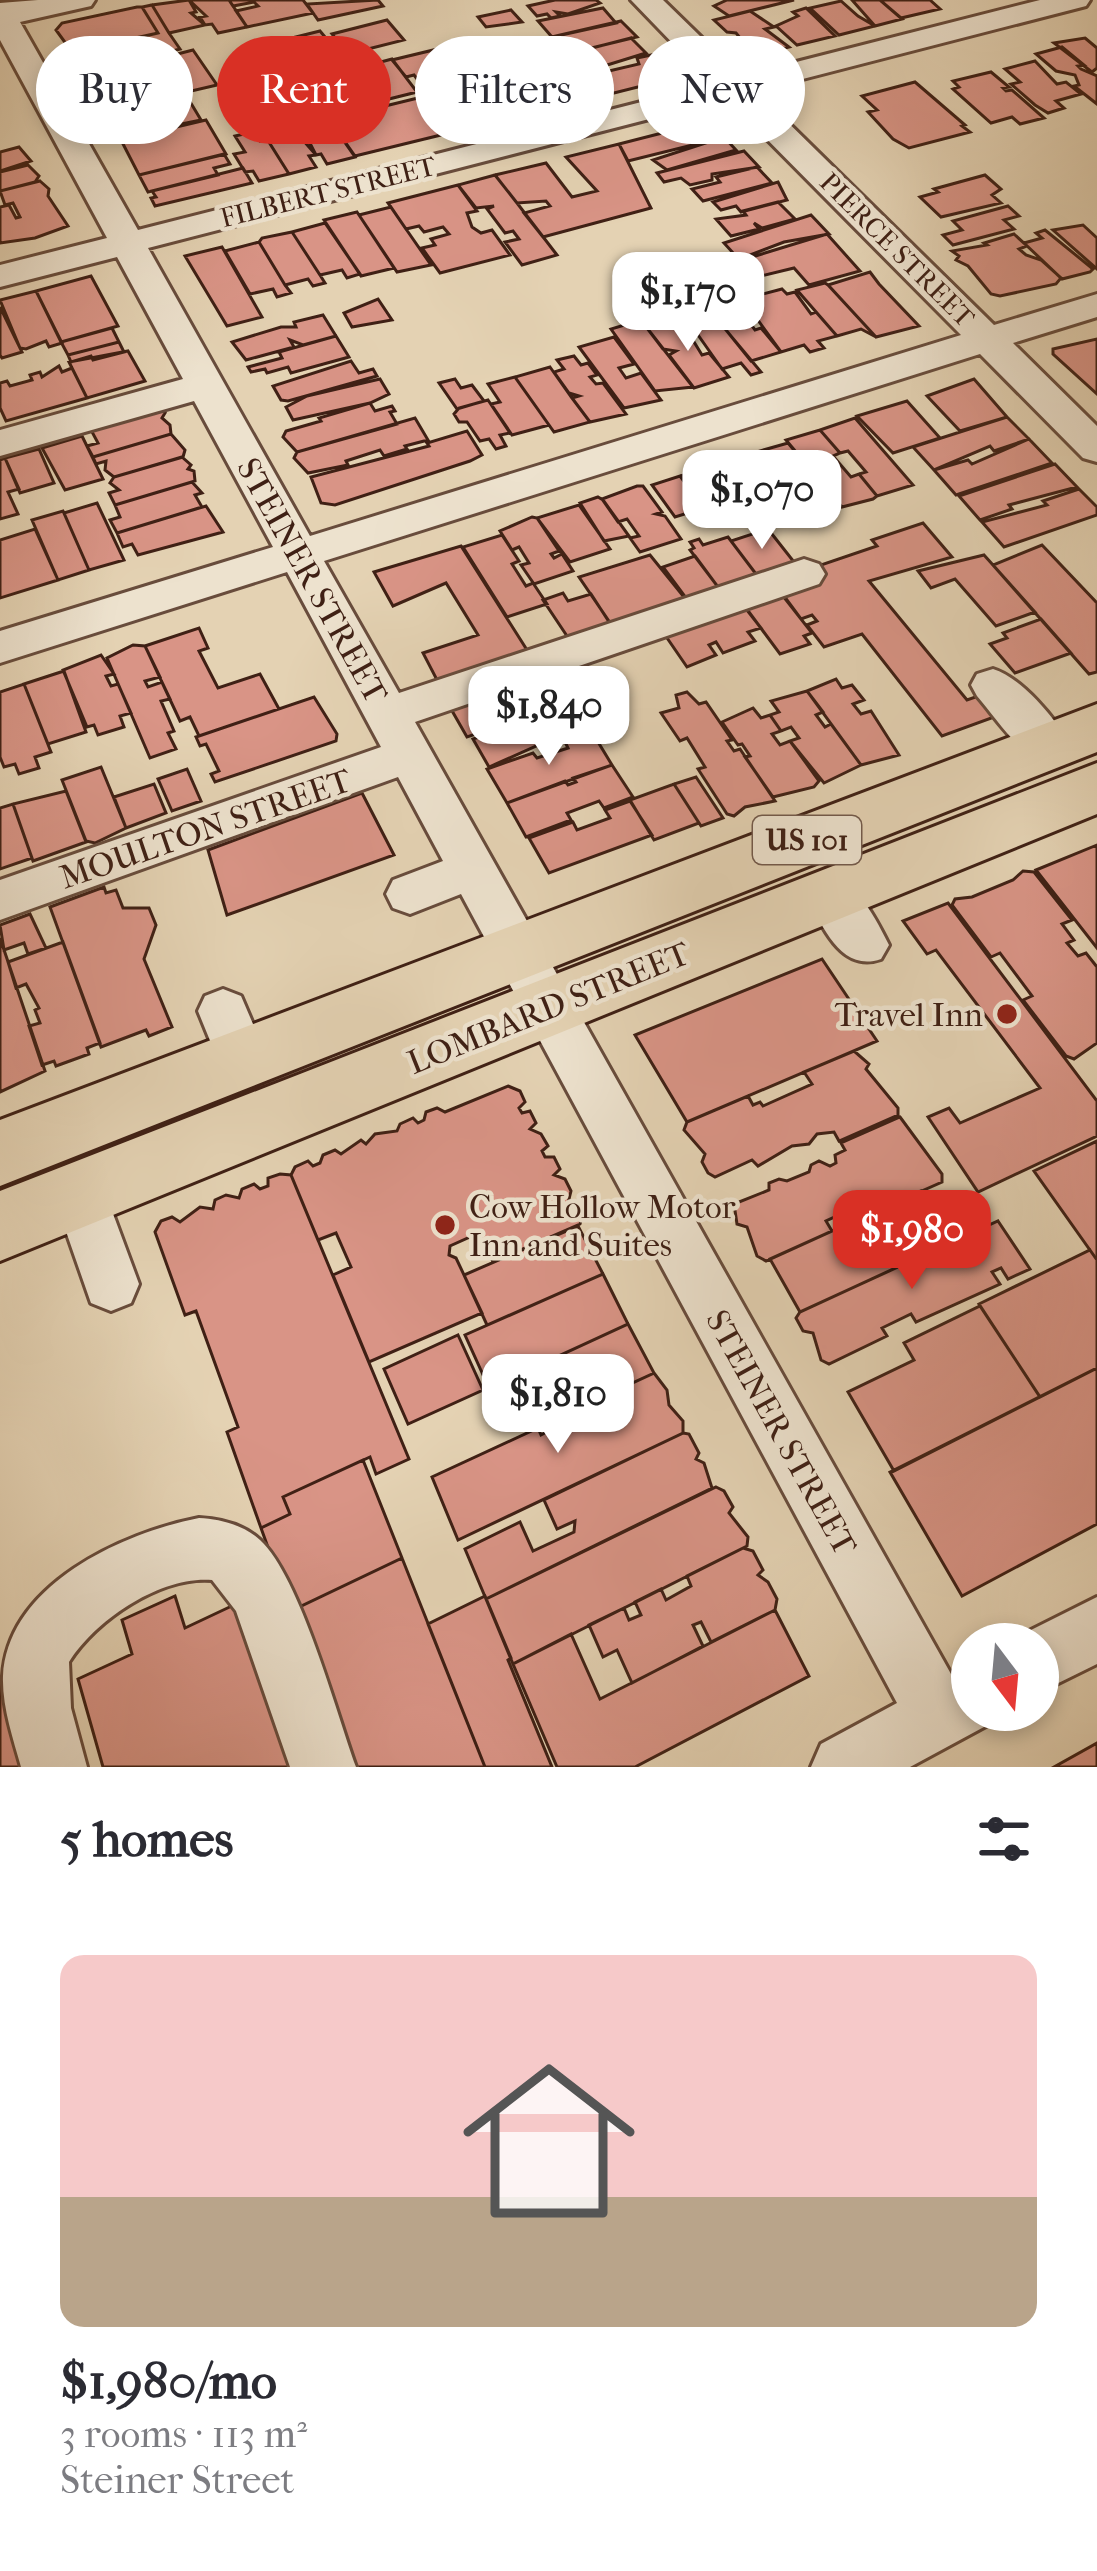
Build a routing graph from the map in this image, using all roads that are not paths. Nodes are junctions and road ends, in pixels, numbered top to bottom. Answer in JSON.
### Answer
{"nodes":[{"id":1,"x":80,"y":0,"type":"edge"},
{"id":2,"x":646,"y":0,"type":"edge"},
{"id":3,"x":1075,"y":0,"type":"edge"},
{"id":4,"x":1,"y":15,"type":"edge"},
{"id":5,"x":682,"y":36,"type":"edge"},
{"id":6,"x":805,"y":70,"type":"edge"},
{"id":7,"x":638,"y":113,"type":"edge"},
{"id":8,"x":790,"y":144,"type":"edge"},
{"id":9,"x":128,"y":243,"type":"junction"},
{"id":10,"x":0,"y":276,"type":"edge"},
{"id":11,"x":1097,"y":305,"type":"edge"},
{"id":12,"x":987,"y":339,"type":"junction"},
{"id":13,"x":206,"y":386,"type":"junction"},
{"id":14,"x":0,"y":443,"type":"edge"},
{"id":15,"x":1097,"y":448,"type":"edge"},
{"id":16,"x":299,"y":554,"type":"junction"},
{"id":17,"x":804,"y":574,"type":"dead end"},
{"id":18,"x":0,"y":647,"type":"edge"},
{"id":19,"x":993,"y":685,"type":"dead end"},
{"id":20,"x":398,"y":735,"type":"junction"},
{"id":21,"x":1081,"y":754,"type":"edge"},
{"id":22,"x":472,"y":869,"type":"junction"},
{"id":23,"x":410,"y":894,"type":"dead end"},
{"id":24,"x":0,"y":900,"type":"edge"},
{"id":25,"x":533,"y":980,"type":"junction"},
{"id":26,"x":0,"y":1153,"type":"edge"},
{"id":27,"x":80,"y":1194,"type":"junction"},
{"id":28,"x":0,"y":1226,"type":"edge"},
{"id":29,"x":111,"y":1285,"type":"dead end"},
{"id":30,"x":1097,"y":1629,"type":"edge"},
{"id":31,"x":1059,"y":1650,"type":"edge"},
{"id":32,"x":951,"y":1700,"type":"edge"},
{"id":33,"x":951,"y":1709,"type":"edge"},
{"id":34,"x":54,"y":1767,"type":"edge"},
{"id":35,"x":323,"y":1767,"type":"edge"},
{"id":36,"x":844,"y":1767,"type":"edge"}],
"edges":[{"from":1,"to":4,"type":"street"},
{"from":2,"to":5,"type":"street","name":"PIERCE STREET"},
{"from":3,"to":6,"type":"street","name":"FILBERT STREET"},
{"from":4,"to":9,"type":"street","name":"STEINER STREET"},
{"from":7,"to":9,"type":"street","name":"FILBERT STREET"},
{"from":8,"to":12,"type":"street","name":"PIERCE STREET"},
{"from":9,"to":10,"type":"street","name":"FILBERT STREET"},
{"from":9,"to":13,"type":"street","name":"STEINER STREET"},
{"from":11,"to":12,"type":"street"},
{"from":12,"to":15,"type":"street","name":"PIERCE STREET"},
{"from":12,"to":16,"type":"street"},
{"from":13,"to":14,"type":"street"},
{"from":13,"to":16,"type":"street","name":"STEINER STREET"},
{"from":16,"to":18,"type":"street"},
{"from":16,"to":20,"type":"street","name":"STEINER STREET"},
{"from":17,"to":20,"type":"street","name":"MOULTON STREET"},
{"from":19,"to":21,"type":"street"},
{"from":20,"to":22,"type":"street","name":"STEINER STREET"},
{"from":20,"to":24,"type":"street","name":"MOULTON STREET"},
{"from":21,"to":25,"type":"highway","name":"LOMBARD STREET","number":"US 101"},
{"from":21,"to":25,"type":"highway","name":"LOMBARD STREET","number":"US 101"},
{"from":22,"to":23,"type":"street"},
{"from":22,"to":25,"type":"street","name":"STEINER STREET"},
{"from":25,"to":26,"type":"highway","name":"LOMBARD STREET","number":"US 101"},
{"from":25,"to":27,"type":"highway","name":"LOMBARD STREET","number":"US 101"},
{"from":25,"to":32,"type":"street","name":"STEINER STREET"},
{"from":27,"to":28,"type":"highway","name":"LOMBARD STREET","number":"US 101"},
{"from":27,"to":29,"type":"street"},
{"from":30,"to":31,"type":"street"},
{"from":33,"to":36,"type":"street"},
{"from":34,"to":35,"type":"street"}]}
